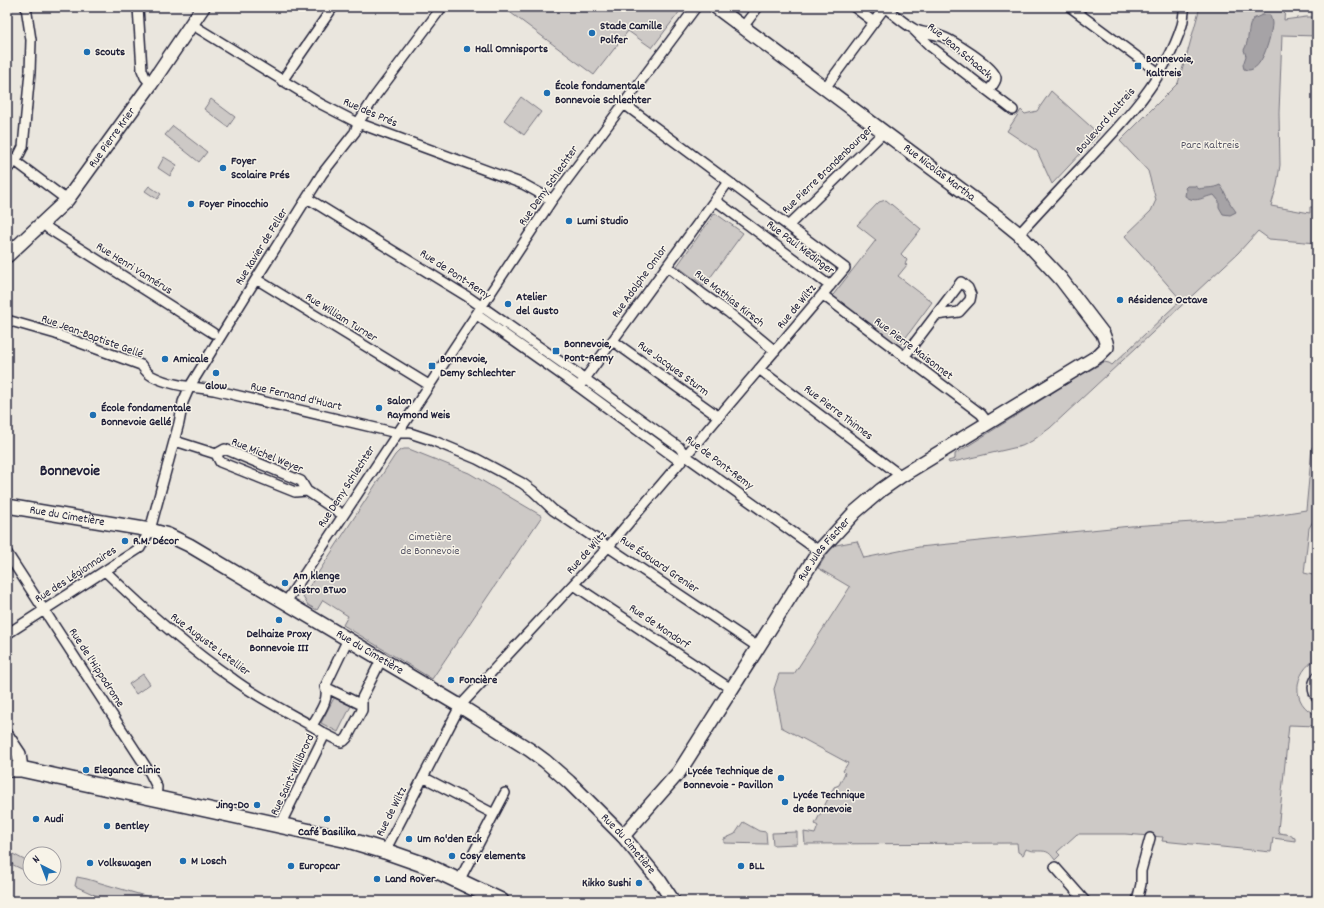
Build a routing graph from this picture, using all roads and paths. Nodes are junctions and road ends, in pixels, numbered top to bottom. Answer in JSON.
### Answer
{"nodes":[{"id":1,"x":26,"y":7,"type":"edge"},
{"id":2,"x":138,"y":7,"type":"edge"},
{"id":3,"x":203,"y":7,"type":"edge"},
{"id":4,"x":333,"y":7,"type":"edge"},
{"id":5,"x":442,"y":7,"type":"edge"},
{"id":6,"x":696,"y":7,"type":"edge"},
{"id":7,"x":716,"y":7,"type":"edge"},
{"id":8,"x":758,"y":7,"type":"edge"},
{"id":9,"x":854,"y":7,"type":"edge"},
{"id":10,"x":884,"y":7,"type":"edge"},
{"id":11,"x":1070,"y":7,"type":"edge"},
{"id":12,"x":1185,"y":7,"type":"edge"},
{"id":13,"x":874,"y":22,"type":"junction"},
{"id":14,"x":191,"y":24,"type":"junction"},
{"id":15,"x":743,"y":27,"type":"junction"},
{"id":16,"x":914,"y":30,"type":"junction"},
{"id":17,"x":1159,"y":73,"type":"junction"},
{"id":18,"x":282,"y":81,"type":"junction"},
{"id":19,"x":151,"y":84,"type":"junction"},
{"id":20,"x":825,"y":88,"type":"junction"},
{"id":21,"x":988,"y":91,"type":"junction"},
{"id":22,"x":624,"y":104,"type":"junction"},
{"id":23,"x":1013,"y":110,"type":"dead end"},
{"id":24,"x":358,"y":123,"type":"junction"},
{"id":25,"x":884,"y":132,"type":"junction"},
{"id":26,"x":7,"y":155,"type":"edge"},
{"id":27,"x":16,"y":161,"type":"junction"},
{"id":28,"x":7,"y":169,"type":"edge"},
{"id":29,"x":728,"y":182,"type":"junction"},
{"id":30,"x":307,"y":198,"type":"junction"},
{"id":31,"x":67,"y":200,"type":"junction"},
{"id":32,"x":552,"y":200,"type":"junction"},
{"id":33,"x":715,"y":200,"type":"junction"},
{"id":34,"x":43,"y":223,"type":"junction"},
{"id":35,"x":788,"y":226,"type":"junction"},
{"id":36,"x":1018,"y":234,"type":"junction"},
{"id":37,"x":7,"y":256,"type":"edge"},
{"id":38,"x":667,"y":266,"type":"junction"},
{"id":39,"x":256,"y":279,"type":"junction"},
{"id":40,"x":830,"y":286,"type":"junction"},
{"id":41,"x":823,"y":295,"type":"junction"},
{"id":42,"x":482,"y":306,"type":"junction"},
{"id":43,"x":477,"y":315,"type":"junction"},
{"id":44,"x":936,"y":315,"type":"dead end"},
{"id":45,"x":7,"y":320,"type":"edge"},
{"id":46,"x":213,"y":333,"type":"dead end"},
{"id":47,"x":613,"y":340,"type":"junction"},
{"id":48,"x":1107,"y":347,"type":"joint"},
{"id":49,"x":775,"y":351,"type":"junction"},
{"id":50,"x":904,"y":357,"type":"junction"},
{"id":51,"x":760,"y":369,"type":"junction"},
{"id":52,"x":585,"y":379,"type":"junction"},
{"id":53,"x":429,"y":385,"type":"junction"},
{"id":54,"x":190,"y":386,"type":"junction"},
{"id":55,"x":579,"y":387,"type":"junction"},
{"id":56,"x":719,"y":417,"type":"junction"},
{"id":57,"x":988,"y":423,"type":"junction"},
{"id":58,"x":397,"y":433,"type":"junction"},
{"id":59,"x":175,"y":441,"type":"junction"},
{"id":60,"x":216,"y":454,"type":"junction"},
{"id":61,"x":683,"y":459,"type":"junction"},
{"id":62,"x":901,"y":476,"type":"junction"},
{"id":63,"x":307,"y":491,"type":"junction"},
{"id":64,"x":7,"y":506,"type":"edge"},
{"id":65,"x":343,"y":515,"type":"junction"},
{"id":66,"x":150,"y":530,"type":"junction"},
{"id":67,"x":609,"y":546,"type":"junction"},
{"id":68,"x":819,"y":551,"type":"junction"},
{"id":69,"x":7,"y":553,"type":"edge"},
{"id":70,"x":105,"y":571,"type":"junction"},
{"id":71,"x":574,"y":584,"type":"junction"},
{"id":72,"x":286,"y":602,"type":"junction"},
{"id":73,"x":44,"y":610,"type":"junction"},
{"id":74,"x":7,"y":634,"type":"edge"},
{"id":75,"x":348,"y":639,"type":"junction"},
{"id":76,"x":758,"y":647,"type":"junction"},
{"id":77,"x":381,"y":660,"type":"junction"},
{"id":78,"x":1317,"y":677,"type":"edge"},
{"id":79,"x":325,"y":687,"type":"junction"},
{"id":80,"x":731,"y":689,"type":"junction"},
{"id":81,"x":1317,"y":698,"type":"edge"},
{"id":82,"x":362,"y":705,"type":"junction"},
{"id":83,"x":460,"y":706,"type":"junction"},
{"id":84,"x":312,"y":726,"type":"junction"},
{"id":85,"x":326,"y":734,"type":"junction"},
{"id":86,"x":7,"y":736,"type":"edge"},
{"id":87,"x":14,"y":769,"type":"edge"},
{"id":88,"x":423,"y":777,"type":"junction"},
{"id":89,"x":504,"y":793,"type":"dead end"},
{"id":90,"x":156,"y":798,"type":"junction"},
{"id":91,"x":494,"y":814,"type":"junction"},
{"id":92,"x":282,"y":826,"type":"junction"},
{"id":93,"x":623,"y":836,"type":"junction"},
{"id":94,"x":1150,"y":838,"type":"dead end"},
{"id":95,"x":385,"y":851,"type":"junction"},
{"id":96,"x":1055,"y":867,"type":"dead end"},
{"id":97,"x":459,"y":881,"type":"junction"},
{"id":98,"x":501,"y":901,"type":"edge"},
{"id":99,"x":673,"y":901,"type":"edge"},
{"id":100,"x":1085,"y":901,"type":"edge"},
{"id":101,"x":1137,"y":901,"type":"edge"}],
"edges":[{"from":1,"to":27,"type":"street"},
{"from":2,"to":19,"type":"street"},
{"from":3,"to":14,"type":"street","name":"Rue Pierre Krier"},
{"from":4,"to":18,"type":"street"},
{"from":5,"to":24,"type":"street","name":"Rue Xavier de Feller"},
{"from":6,"to":22,"type":"street","name":"Rue Demy Schlechter"},
{"from":7,"to":15,"type":"street","name":"Rue Nicolas Martha"},
{"from":8,"to":15,"type":"street"},
{"from":9,"to":13,"type":"street"},
{"from":10,"to":13,"type":"street","name":"Rue Jean Schaack"},
{"from":10,"to":16,"type":"street","name":"Rue Jean Schaack"},
{"from":11,"to":17,"type":"street"},
{"from":12,"to":17,"type":"street","name":"Boulevard Kaltreis"},
{"from":13,"to":20,"type":"street","name":"Rue Jean Schaack"},
{"from":14,"to":18,"type":"street","name":"Rue des Prés"},
{"from":14,"to":19,"type":"street","name":"Rue Pierre Krier"},
{"from":15,"to":20,"type":"street","name":"Rue Nicolas Martha"},
{"from":16,"to":21,"type":"street","name":"Rue Jean Schaack"},
{"from":16,"to":21,"type":"street","name":"Rue Jean Schaack"},
{"from":17,"to":36,"type":"street","name":"Boulevard Kaltreis"},
{"from":18,"to":24,"type":"street","name":"Rue des Prés"},
{"from":19,"to":31,"type":"street","name":"Rue Pierre Krier"},
{"from":20,"to":25,"type":"street","name":"Rue Nicolas Martha"},
{"from":21,"to":23,"type":"street","name":"Rue Jean Schaack"},
{"from":22,"to":29,"type":"street","name":"Rue Paul Medinger"},
{"from":22,"to":32,"type":"street","name":"Rue Demy Schlechter"},
{"from":24,"to":30,"type":"street","name":"Rue Xavier de Feller"},
{"from":24,"to":32,"type":"street","name":"Rue des Prés"},
{"from":25,"to":35,"type":"street","name":"Rue Pierre Brandenbourger"},
{"from":25,"to":36,"type":"street","name":"Rue Nicolas Martha"},
{"from":26,"to":27,"type":"street"},
{"from":27,"to":28,"type":"street"},
{"from":27,"to":31,"type":"street"},
{"from":29,"to":33,"type":"street"},
{"from":29,"to":35,"type":"street","name":"Rue Paul Medinger"},
{"from":30,"to":39,"type":"street","name":"Rue Xavier de Feller"},
{"from":30,"to":42,"type":"street","name":"Rue de Pont-Remy"},
{"from":31,"to":34,"type":"street","name":"Rue Pierre Krier"},
{"from":32,"to":42,"type":"street","name":"Rue Demy Schlechter"},
{"from":33,"to":38,"type":"street","name":"Rue Adolphe Omlor"},
{"from":33,"to":40,"type":"street","name":"Rue Paul Medinger"},
{"from":34,"to":37,"type":"street","name":"Rue Pierre Krier"},
{"from":34,"to":46,"type":"street","name":"Rue Henri Vannérus"},
{"from":35,"to":40,"type":"street","name":"Rue Paul Medinger"},
{"from":36,"to":48,"type":"street","name":"Rue Nicolas Martha"},
{"from":38,"to":47,"type":"street","name":"Rue Adolphe Omlor"},
{"from":38,"to":49,"type":"street","name":"Rue Mathias Kirsch"},
{"from":39,"to":53,"type":"street","name":"Rue William Turner"},
{"from":39,"to":54,"type":"street","name":"Rue Xavier de Feller"},
{"from":40,"to":41,"type":"street","name":"Rue de Wiltz"},
{"from":41,"to":49,"type":"street","name":"Rue de Wiltz"},
{"from":41,"to":50,"type":"street","name":"Rue Pierre Maisonnet"},
{"from":42,"to":43,"type":"street","name":"Rue Demy Schlechter"},
{"from":42,"to":52,"type":"street","name":"Rue de Pont-Remy"},
{"from":43,"to":53,"type":"street","name":"Rue Demy Schlechter"},
{"from":43,"to":55,"type":"street","name":"Rue de Pont-Remy"},
{"from":44,"to":50,"type":"street"},
{"from":45,"to":54,"type":"street","name":"Rue Jean-Baptiste Gellé"},
{"from":47,"to":52,"type":"street","name":"Rue Adolphe Omlor"},
{"from":47,"to":56,"type":"street","name":"Rue Jacques Sturm"},
{"from":48,"to":57,"type":"street","name":"Rue Jules Fischer"},
{"from":49,"to":51,"type":"street","name":"Rue de Wiltz"},
{"from":50,"to":57,"type":"street","name":"Rue Pierre Maisonnet"},
{"from":51,"to":56,"type":"street","name":"Rue de Wiltz"},
{"from":51,"to":62,"type":"street","name":"Rue Pierre Thinnes"},
{"from":52,"to":55,"type":"street"},
{"from":52,"to":61,"type":"street","name":"Rue de Pont-Remy"},
{"from":53,"to":58,"type":"street","name":"Rue Demy Schlechter"},
{"from":54,"to":58,"type":"street","name":"Rue Fernand d'Huart"},
{"from":54,"to":59,"type":"street","name":"Rue Xavier de Feller"},
{"from":55,"to":61,"type":"street","name":"Rue de Pont-Remy"},
{"from":56,"to":61,"type":"street","name":"Rue de Wiltz"},
{"from":57,"to":62,"type":"street","name":"Rue Jules Fischer"},
{"from":58,"to":65,"type":"street","name":"Rue Demy Schlechter"},
{"from":58,"to":67,"type":"street","name":"Rue Édouard Grenier"},
{"from":59,"to":60,"type":"street","name":"Rue Michel Weyer"},
{"from":59,"to":66,"type":"street","name":"Rue des Légionnaires"},
{"from":60,"to":63,"type":"street","name":"Rue Michel Weyer"},
{"from":60,"to":63,"type":"street","name":"Rue Michel Weyer"},
{"from":61,"to":67,"type":"street","name":"Rue de Wiltz"},
{"from":61,"to":68,"type":"street","name":"Rue de Pont-Remy"},
{"from":62,"to":68,"type":"street","name":"Rue Jules Fischer"},
{"from":63,"to":65,"type":"street","name":"Rue Michel Weyer"},
{"from":64,"to":66,"type":"street","name":"Rue du Cimetière"},
{"from":65,"to":72,"type":"street","name":"Rue Demy Schlechter"},
{"from":66,"to":70,"type":"street","name":"Rue des Légionnaires"},
{"from":66,"to":72,"type":"street","name":"Rue du Cimetière"},
{"from":67,"to":71,"type":"street","name":"Rue de Wiltz"},
{"from":67,"to":76,"type":"street","name":"Rue Édouard Grenier"},
{"from":68,"to":76,"type":"street","name":"Rue Jules Fischer"},
{"from":69,"to":73,"type":"street","name":"Rue de l'Hippodrome"},
{"from":70,"to":73,"type":"street","name":"Rue des Légionnaires"},
{"from":70,"to":84,"type":"street","name":"Rue Auguste Letellier"},
{"from":71,"to":80,"type":"street","name":"Rue de Mondorf"},
{"from":71,"to":83,"type":"street","name":"Rue de Wiltz"},
{"from":72,"to":75,"type":"street","name":"Rue du Cimetière"},
{"from":73,"to":74,"type":"street","name":"Rue des Légionnaires"},
{"from":73,"to":90,"type":"street","name":"Rue de l'Hippodrome"},
{"from":75,"to":77,"type":"street","name":"Rue du Cimetière"},
{"from":75,"to":79,"type":"street","name":"Rue Saint-Willibrord"},
{"from":76,"to":80,"type":"street","name":"Rue Jules Fischer"},
{"from":77,"to":82,"type":"street","name":"Rue Saint-Willibrord"},
{"from":77,"to":83,"type":"street","name":"Rue du Cimetière"},
{"from":78,"to":81,"type":"street"},
{"from":79,"to":82,"type":"street"},
{"from":79,"to":84,"type":"street","name":"Rue Saint-Willibrord"},
{"from":80,"to":93,"type":"street","name":"Rue Jules Fischer"},
{"from":82,"to":85,"type":"street","name":"Rue Saint-Willibrord"},
{"from":83,"to":88,"type":"street","name":"Rue de Wiltz"},
{"from":83,"to":93,"type":"street","name":"Rue du Cimetière"},
{"from":84,"to":85,"type":"street","name":"Rue Saint-Willibrord"},
{"from":85,"to":92,"type":"street","name":"Rue Saint-Willibrord"},
{"from":86,"to":87,"type":"street"},
{"from":87,"to":90,"type":"main road"},
{"from":88,"to":91,"type":"street"},
{"from":88,"to":95,"type":"street","name":"Rue de Wiltz"},
{"from":89,"to":91,"type":"street"},
{"from":90,"to":92,"type":"main road"},
{"from":91,"to":97,"type":"street"},
{"from":92,"to":95,"type":"main road"},
{"from":93,"to":99,"type":"street","name":"Rue du Cimetière"},
{"from":94,"to":101,"type":"street"},
{"from":95,"to":97,"type":"main road"},
{"from":96,"to":100,"type":"street"},
{"from":97,"to":98,"type":"main road"}]}
